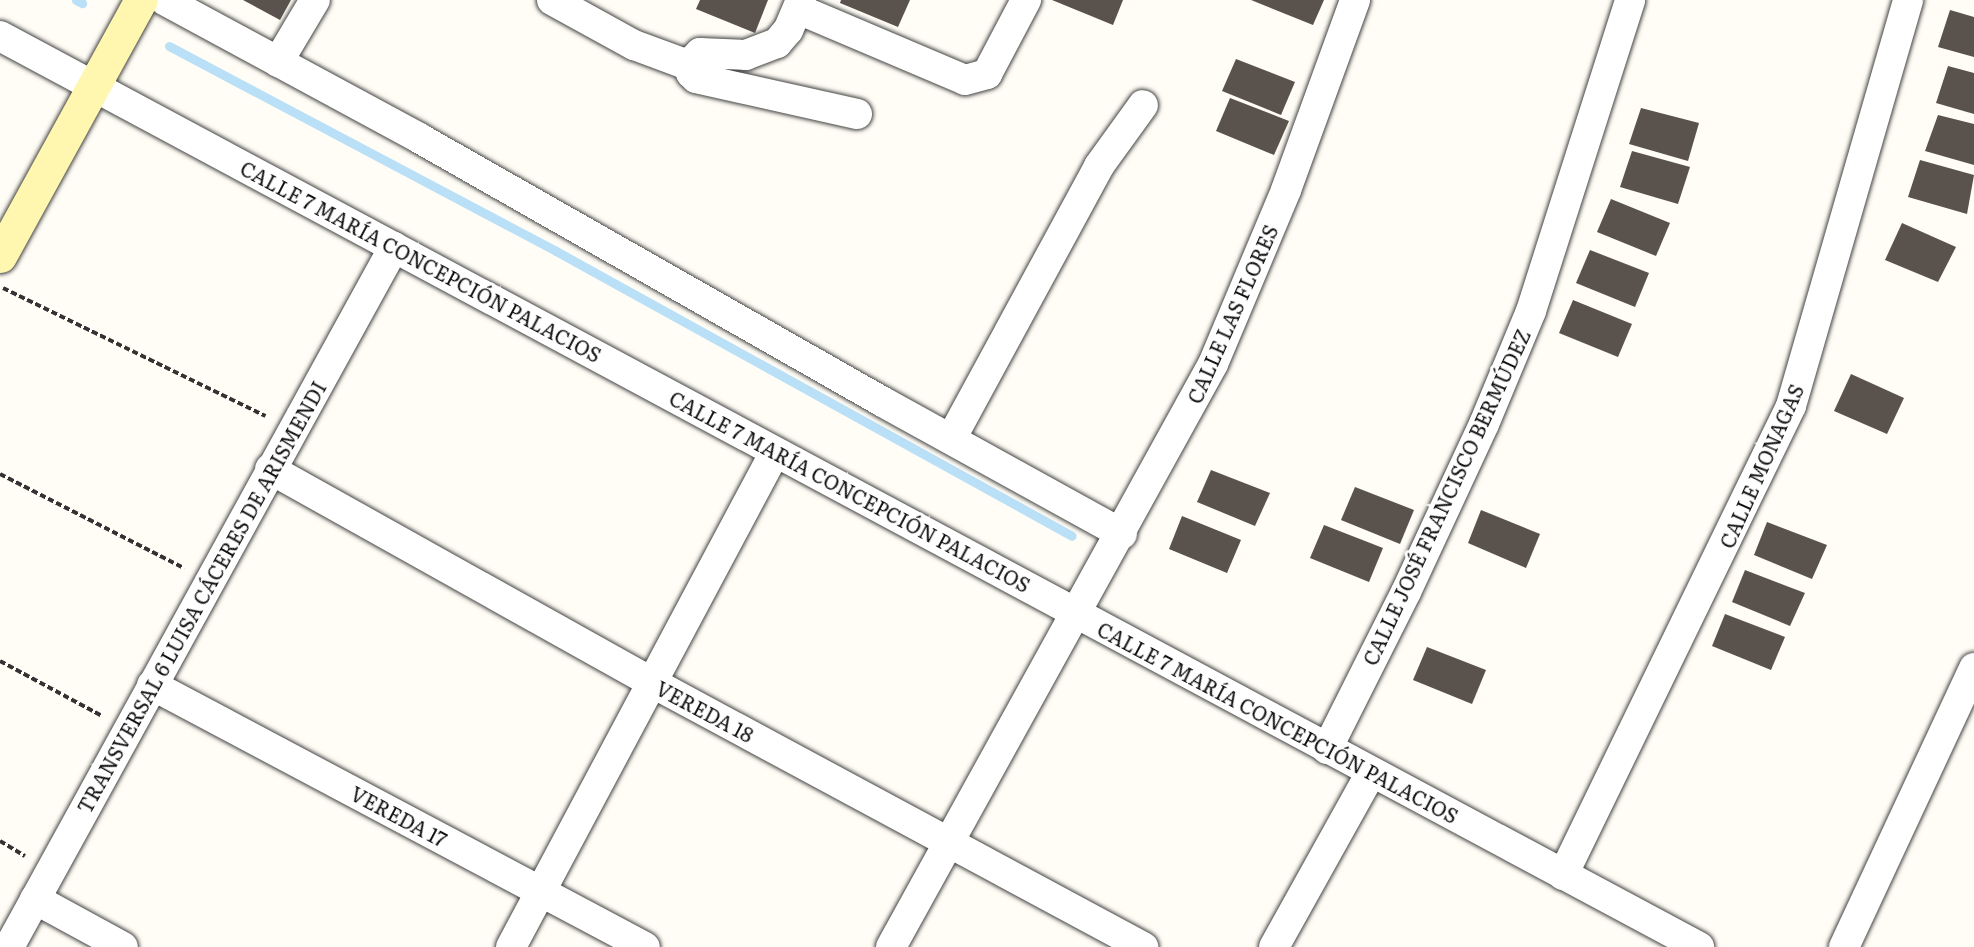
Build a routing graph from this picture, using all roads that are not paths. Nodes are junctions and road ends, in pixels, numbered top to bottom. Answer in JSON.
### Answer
{"nodes":[{"id":1,"x":141,"y":0,"type":"edge"},
{"id":2,"x":164,"y":0,"type":"edge"},
{"id":3,"x":315,"y":0,"type":"edge"},
{"id":4,"x":552,"y":0,"type":"edge"},
{"id":5,"x":1026,"y":0,"type":"edge"},
{"id":6,"x":1355,"y":0,"type":"edge"},
{"id":7,"x":1630,"y":0,"type":"edge"},
{"id":8,"x":1908,"y":0,"type":"edge"},
{"id":9,"x":800,"y":4,"type":"edge"},
{"id":10,"x":0,"y":36,"type":"edge"},
{"id":11,"x":278,"y":62,"type":"junction"},
{"id":12,"x":688,"y":65,"type":"junction"},
{"id":13,"x":96,"y":86,"type":"junction"},
{"id":14,"x":1143,"y":105,"type":"dead end"},
{"id":15,"x":857,"y":114,"type":"dead end"},
{"id":16,"x":394,"y":247,"type":"junction"},
{"id":17,"x":0,"y":256,"type":"edge"},
{"id":18,"x":951,"y":439,"type":"junction"},
{"id":19,"x":775,"y":452,"type":"junction"},
{"id":20,"x":270,"y":470,"type":"junction"},
{"id":21,"x":1122,"y":534,"type":"junction"},
{"id":22,"x":1077,"y":613,"type":"junction"},
{"id":23,"x":1974,"y":668,"type":"edge"},
{"id":24,"x":653,"y":683,"type":"junction"},
{"id":25,"x":153,"y":685,"type":"junction"},
{"id":26,"x":1327,"y":749,"type":"junction"},
{"id":27,"x":1371,"y":773,"type":"junction"},
{"id":28,"x":949,"y":843,"type":"junction"},
{"id":29,"x":1563,"y":875,"type":"junction"},
{"id":30,"x":541,"y":891,"type":"junction"},
{"id":31,"x":35,"y":899,"type":"junction"},
{"id":32,"x":9,"y":947,"type":"edge"},
{"id":33,"x":123,"y":947,"type":"edge"},
{"id":34,"x":511,"y":947,"type":"edge"},
{"id":35,"x":645,"y":947,"type":"edge"},
{"id":36,"x":891,"y":947,"type":"edge"},
{"id":37,"x":1143,"y":947,"type":"edge"},
{"id":38,"x":1274,"y":947,"type":"edge"},
{"id":39,"x":1699,"y":947,"type":"edge"},
{"id":40,"x":1844,"y":947,"type":"edge"}],
"edges":[{"from":1,"to":13,"type":"street"},
{"from":2,"to":11,"type":"street"},
{"from":3,"to":11,"type":"street"},
{"from":4,"to":12,"type":"street"},
{"from":5,"to":9,"type":"street"},
{"from":6,"to":21,"type":"street","name":"CALLE LAS FLORES"},
{"from":7,"to":26,"type":"street","name":"CALLE JOSÉ FRANCISCO BERMÚDEZ"},
{"from":8,"to":29,"type":"street","name":"CALLE MONAGAS"},
{"from":9,"to":12,"type":"street"},
{"from":10,"to":13,"type":"street","name":"CALLE 7 MARÍA CONCEPCIÓN PALACIOS"},
{"from":11,"to":18,"type":"street"},
{"from":12,"to":15,"type":"street"},
{"from":13,"to":16,"type":"street","name":"CALLE 7 MARÍA CONCEPCIÓN PALACIOS"},
{"from":13,"to":17,"type":"street"},
{"from":14,"to":18,"type":"street"},
{"from":16,"to":19,"type":"street","name":"CALLE 7 MARÍA CONCEPCIÓN PALACIOS"},
{"from":16,"to":20,"type":"street","name":"TRANSVERSAL 6 LUISA CÁCERES DE ARISMENDI"},
{"from":18,"to":21,"type":"street"},
{"from":19,"to":22,"type":"street","name":"CALLE 7 MARÍA CONCEPCIÓN PALACIOS"},
{"from":19,"to":24,"type":"street"},
{"from":20,"to":24,"type":"street","name":"VEREDA 18"},
{"from":20,"to":25,"type":"street","name":"TRANSVERSAL 6 LUISA CÁCERES DE ARISMENDI"},
{"from":21,"to":22,"type":"street","name":"CALLE LAS FLORES"},
{"from":22,"to":26,"type":"street","name":"CALLE 7 MARÍA CONCEPCIÓN PALACIOS"},
{"from":22,"to":28,"type":"street","name":"CALLE LAS FLORES"},
{"from":23,"to":40,"type":"street"},
{"from":24,"to":28,"type":"street","name":"VEREDA 18"},
{"from":24,"to":30,"type":"street"},
{"from":25,"to":30,"type":"street","name":"VEREDA 17"},
{"from":25,"to":31,"type":"street","name":"TRANSVERSAL 6 LUISA CÁCERES DE ARISMENDI"},
{"from":26,"to":27,"type":"street","name":"CALLE 7 MARÍA CONCEPCIÓN PALACIOS"},
{"from":27,"to":29,"type":"street","name":"CALLE 7 MARÍA CONCEPCIÓN PALACIOS"},
{"from":27,"to":38,"type":"street"},
{"from":28,"to":36,"type":"street","name":"CALLE LAS FLORES"},
{"from":28,"to":37,"type":"street","name":"VEREDA 18"},
{"from":29,"to":39,"type":"street","name":"CALLE 7 MARÍA CONCEPCIÓN PALACIOS"},
{"from":30,"to":34,"type":"street"},
{"from":30,"to":35,"type":"street","name":"VEREDA 17"},
{"from":31,"to":32,"type":"street","name":"TRANSVERSAL 6 LUISA CÁCERES DE ARISMENDI"},
{"from":31,"to":33,"type":"street"}]}
